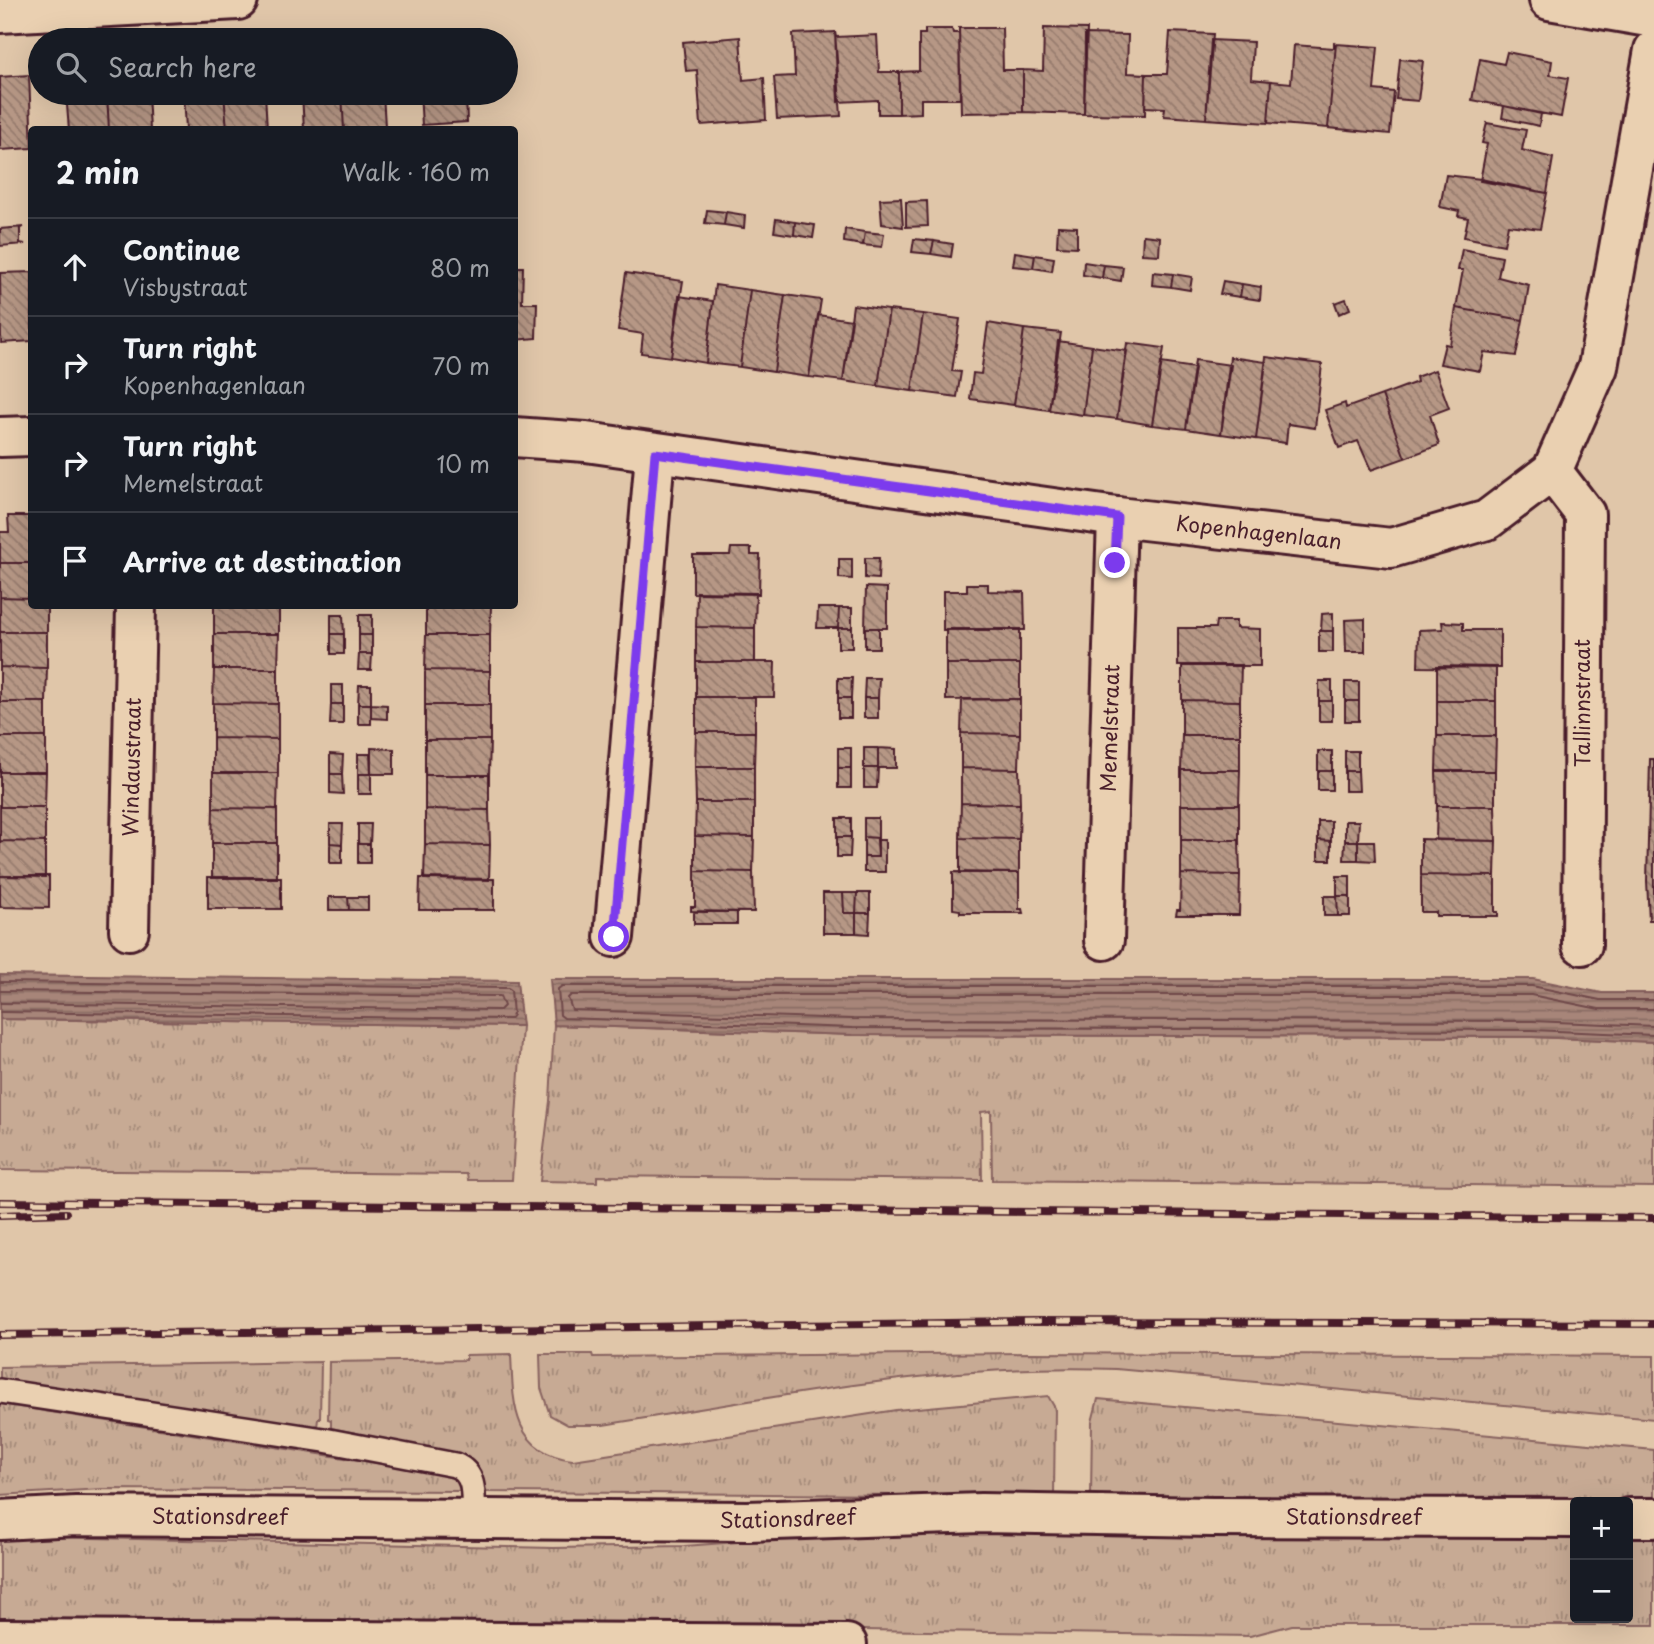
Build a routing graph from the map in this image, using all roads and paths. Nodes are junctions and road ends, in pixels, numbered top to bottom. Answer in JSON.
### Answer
{"nodes":[{"id":1,"x":238,"y":0,"type":"edge"},
{"id":2,"x":1549,"y":0,"type":"edge"},
{"id":3,"x":0,"y":13,"type":"edge"},
{"id":4,"x":1654,"y":18,"type":"edge"},
{"id":5,"x":1654,"y":50,"type":"edge"},
{"id":6,"x":28,"y":436,"type":"edge"},
{"id":7,"x":0,"y":437,"type":"edge"},
{"id":8,"x":518,"y":437,"type":"edge"},
{"id":9,"x":655,"y":453,"type":"junction"},
{"id":10,"x":1552,"y":471,"type":"junction"},
{"id":11,"x":1117,"y":517,"type":"junction"},
{"id":12,"x":136,"y":609,"type":"edge"},
{"id":13,"x":129,"y":930,"type":"dead end"},
{"id":14,"x":614,"y":937,"type":"dead end"},
{"id":15,"x":1104,"y":940,"type":"dead end"},
{"id":16,"x":1582,"y":945,"type":"dead end"},
{"id":17,"x":0,"y":1391,"type":"edge"},
{"id":18,"x":473,"y":1518,"type":"junction"},
{"id":19,"x":1570,"y":1518,"type":"edge"},
{"id":20,"x":1633,"y":1518,"type":"edge"},
{"id":21,"x":1654,"y":1518,"type":"edge"},
{"id":22,"x":0,"y":1520,"type":"edge"},
{"id":23,"x":0,"y":1639,"type":"edge"},
{"id":24,"x":847,"y":1644,"type":"edge"}],
"edges":[{"from":1,"to":3,"type":"street"},
{"from":2,"to":4,"type":"street"},
{"from":5,"to":10,"type":"street","name":"Kopenhagenlaan"},
{"from":6,"to":7,"type":"street"},
{"from":8,"to":9,"type":"street","name":"Kopenhagenlaan"},
{"from":9,"to":11,"type":"street","name":"Kopenhagenlaan"},
{"from":9,"to":14,"type":"street"},
{"from":10,"to":11,"type":"street","name":"Kopenhagenlaan"},
{"from":10,"to":16,"type":"street","name":"Tallinnstraat"},
{"from":11,"to":15,"type":"street","name":"Memelstraat"},
{"from":12,"to":13,"type":"street","name":"Windaustraat"},
{"from":17,"to":18,"type":"lane"},
{"from":18,"to":19,"type":"street","name":"Stationsdreef"},
{"from":18,"to":22,"type":"street","name":"Stationsdreef"},
{"from":20,"to":21,"type":"street"},
{"from":23,"to":24,"type":"street"}]}
